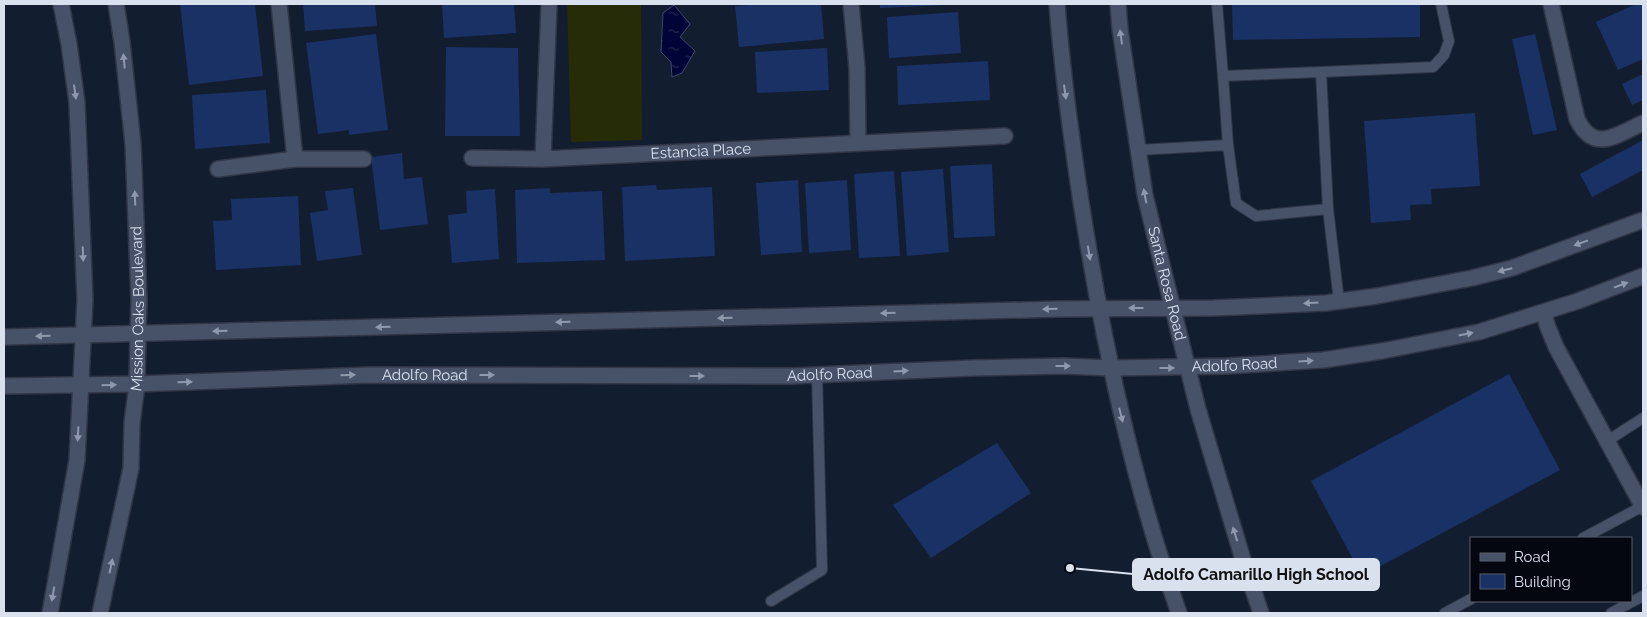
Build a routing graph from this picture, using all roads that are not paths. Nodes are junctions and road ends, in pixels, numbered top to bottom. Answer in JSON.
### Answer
{"nodes":[{"id":1,"x":61,"y":4,"type":"edge"},
{"id":2,"x":116,"y":4,"type":"edge"},
{"id":3,"x":278,"y":4,"type":"edge"},
{"id":4,"x":549,"y":4,"type":"edge"},
{"id":5,"x":851,"y":4,"type":"edge"},
{"id":6,"x":1057,"y":4,"type":"edge"},
{"id":7,"x":1118,"y":4,"type":"edge"},
{"id":8,"x":1217,"y":4,"type":"edge"},
{"id":9,"x":1441,"y":4,"type":"edge"},
{"id":10,"x":1551,"y":4,"type":"edge"},
{"id":11,"x":1321,"y":72,"type":"junction"},
{"id":12,"x":1223,"y":76,"type":"junction"},
{"id":13,"x":1643,"y":123,"type":"edge"},
{"id":14,"x":1005,"y":136,"type":"dead end"},
{"id":15,"x":858,"y":142,"type":"junction"},
{"id":16,"x":1228,"y":145,"type":"junction"},
{"id":17,"x":1138,"y":150,"type":"junction"},
{"id":18,"x":472,"y":158,"type":"dead end"},
{"id":19,"x":295,"y":159,"type":"junction"},
{"id":20,"x":364,"y":159,"type":"dead end"},
{"id":21,"x":542,"y":159,"type":"junction"},
{"id":22,"x":218,"y":169,"type":"dead end"},
{"id":23,"x":1328,"y":209,"type":"junction"},
{"id":24,"x":1643,"y":220,"type":"edge"},
{"id":25,"x":1643,"y":276,"type":"edge"},
{"id":26,"x":1339,"y":301,"type":"junction"},
{"id":27,"x":1099,"y":308,"type":"junction"},
{"id":28,"x":1173,"y":308,"type":"junction"},
{"id":29,"x":1544,"y":313,"type":"junction"},
{"id":30,"x":138,"y":334,"type":"junction"},
{"id":31,"x":83,"y":336,"type":"junction"},
{"id":32,"x":4,"y":337,"type":"edge"},
{"id":33,"x":1111,"y":368,"type":"junction"},
{"id":34,"x":1188,"y":368,"type":"junction"},
{"id":35,"x":817,"y":375,"type":"junction"},
{"id":36,"x":137,"y":384,"type":"junction"},
{"id":37,"x":81,"y":385,"type":"junction"},
{"id":38,"x":4,"y":386,"type":"edge"},
{"id":39,"x":1642,"y":422,"type":"edge"},
{"id":40,"x":1607,"y":441,"type":"junction"},
{"id":41,"x":1643,"y":506,"type":"edge"},
{"id":42,"x":1585,"y":537,"type":"edge"},
{"id":43,"x":1470,"y":600,"type":"edge"},
{"id":44,"x":771,"y":601,"type":"dead end"},
{"id":45,"x":1632,"y":602,"type":"edge"},
{"id":46,"x":50,"y":613,"type":"edge"},
{"id":47,"x":100,"y":613,"type":"edge"},
{"id":48,"x":1179,"y":613,"type":"edge"},
{"id":49,"x":1261,"y":613,"type":"edge"},
{"id":50,"x":1445,"y":613,"type":"edge"},
{"id":51,"x":1611,"y":613,"type":"edge"}],
"edges":[{"from":1,"to":31,"type":"main road","one_way":true},
{"from":30,"to":2,"type":"main road","name":"Mission Oaks Boulevard","one_way":true},
{"from":3,"to":19,"type":"main road"},
{"from":4,"to":21,"type":"main road"},
{"from":5,"to":15,"type":"main road"},
{"from":6,"to":27,"type":"main road","one_way":true},
{"from":17,"to":7,"type":"main road","name":"Santa Rosa Road","one_way":true},
{"from":8,"to":12,"type":"lane"},
{"from":9,"to":11,"type":"lane"},
{"from":10,"to":13,"type":"main road"},
{"from":11,"to":12,"type":"lane"},
{"from":11,"to":23,"type":"lane"},
{"from":12,"to":16,"type":"lane"},
{"from":14,"to":15,"type":"main road","name":"Estancia Place"},
{"from":15,"to":21,"type":"main road","name":"Estancia Place"},
{"from":16,"to":17,"type":"lane"},
{"from":16,"to":23,"type":"lane"},
{"from":28,"to":17,"type":"main road","name":"Santa Rosa Road","one_way":true},
{"from":18,"to":21,"type":"main road","name":"Estancia Place"},
{"from":19,"to":20,"type":"main road"},
{"from":19,"to":22,"type":"main road"},
{"from":23,"to":26,"type":"lane"},
{"from":24,"to":26,"type":"main road","one_way":true},
{"from":29,"to":25,"type":"main road","name":"Adolfo Road","one_way":true},
{"from":26,"to":28,"type":"main road","one_way":true},
{"from":28,"to":27,"type":"main road","one_way":true},
{"from":27,"to":30,"type":"main road","one_way":true},
{"from":27,"to":33,"type":"main road"},
{"from":28,"to":34,"type":"main road","name":"Santa Rosa Road"},
{"from":34,"to":29,"type":"main road","name":"Adolfo Road","one_way":true},
{"from":29,"to":40,"type":"main road"},
{"from":30,"to":31,"type":"main road"},
{"from":30,"to":36,"type":"main road","name":"Mission Oaks Boulevard"},
{"from":31,"to":32,"type":"main road","one_way":true},
{"from":31,"to":37,"type":"main road"},
{"from":33,"to":34,"type":"main road","name":"Adolfo Road","one_way":true},
{"from":35,"to":33,"type":"main road","name":"Adolfo Road","one_way":true},
{"from":33,"to":48,"type":"main road","one_way":true},
{"from":49,"to":34,"type":"main road","name":"Santa Rosa Road","one_way":true},
{"from":36,"to":35,"type":"main road","name":"Adolfo Road","one_way":true},
{"from":35,"to":44,"type":"lane"},
{"from":37,"to":36,"type":"main road","name":"Adolfo Road","one_way":true},
{"from":47,"to":36,"type":"main road","name":"Mission Oaks Boulevard","one_way":true},
{"from":37,"to":38,"type":"main road","name":"Adolfo Road"},
{"from":37,"to":46,"type":"main road","one_way":true},
{"from":39,"to":40,"type":"lane"},
{"from":40,"to":41,"type":"main road"},
{"from":41,"to":42,"type":"lane"},
{"from":43,"to":50,"type":"lane"},
{"from":45,"to":51,"type":"lane"}]}
